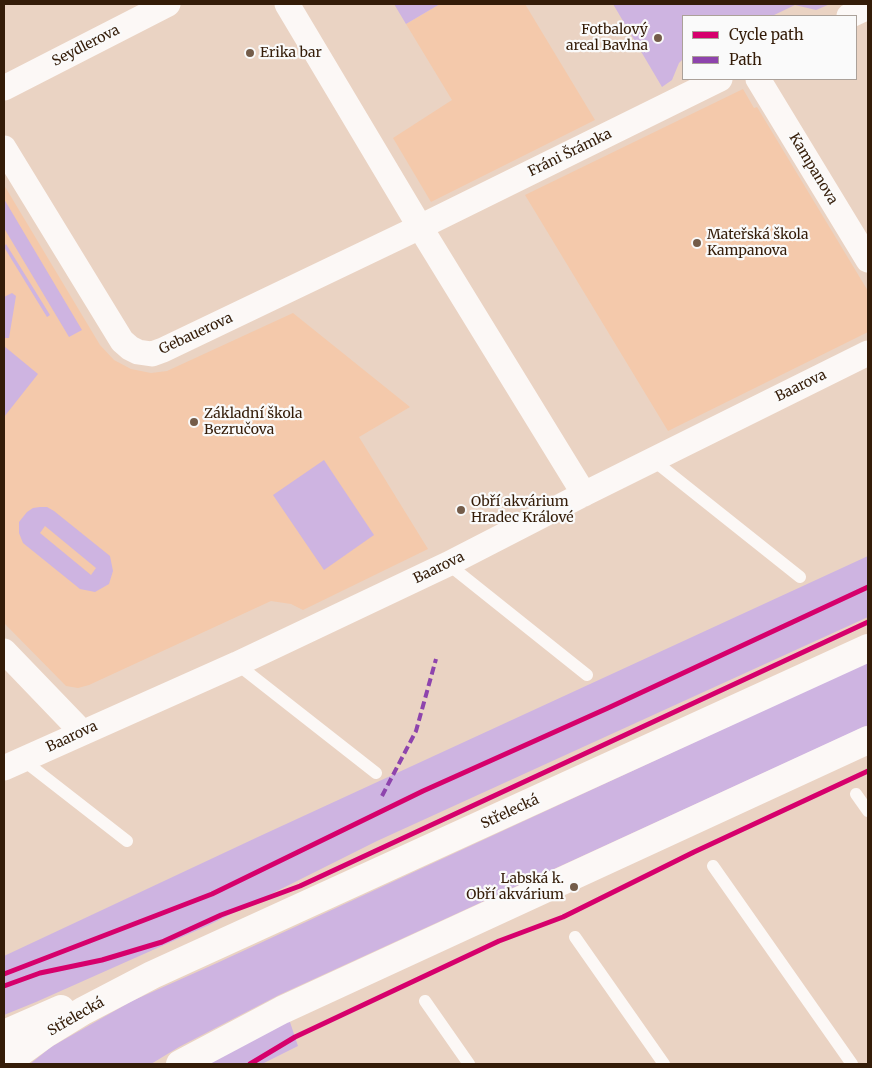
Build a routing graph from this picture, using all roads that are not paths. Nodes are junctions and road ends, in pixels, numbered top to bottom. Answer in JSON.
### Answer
{"nodes":[{"id":1,"x":168,"y":4,"type":"edge"},
{"id":2,"x":287,"y":4,"type":"edge"},
{"id":3,"x":868,"y":7,"type":"edge"},
{"id":4,"x":851,"y":15,"type":"edge"},
{"id":5,"x":718,"y":80,"type":"edge"},
{"id":6,"x":759,"y":80,"type":"edge"},
{"id":7,"x":4,"y":88,"type":"edge"},
{"id":8,"x":4,"y":148,"type":"edge"},
{"id":9,"x":420,"y":227,"type":"junction"},
{"id":10,"x":868,"y":260,"type":"edge"},
{"id":11,"x":864,"y":361,"type":"edge"},
{"id":12,"x":653,"y":460,"type":"junction"},
{"id":13,"x":584,"y":494,"type":"junction"},
{"id":14,"x":448,"y":564,"type":"junction"},
{"id":15,"x":800,"y":577,"type":"dead end"},
{"id":16,"x":868,"y":648,"type":"edge"},
{"id":17,"x":4,"y":651,"type":"edge"},
{"id":18,"x":238,"y":664,"type":"junction"},
{"id":19,"x":587,"y":675,"type":"dead end"},
{"id":20,"x":82,"y":732,"type":"junction"},
{"id":21,"x":868,"y":740,"type":"edge"},
{"id":22,"x":13,"y":764,"type":"edge"},
{"id":23,"x":376,"y":773,"type":"dead end"},
{"id":24,"x":856,"y":794,"type":"dead end"},
{"id":25,"x":868,"y":811,"type":"edge"},
{"id":26,"x":128,"y":841,"type":"dead end"},
{"id":27,"x":713,"y":866,"type":"dead end"},
{"id":28,"x":575,"y":937,"type":"dead end"},
{"id":29,"x":152,"y":975,"type":"junction"},
{"id":30,"x":425,"y":1001,"type":"dead end"},
{"id":31,"x":4,"y":1034,"type":"edge"},
{"id":32,"x":4,"y":1064,"type":"edge"},
{"id":33,"x":180,"y":1064,"type":"edge"},
{"id":34,"x":469,"y":1064,"type":"edge"},
{"id":35,"x":664,"y":1064,"type":"edge"},
{"id":36,"x":852,"y":1064,"type":"edge"}],
"edges":[{"from":1,"to":7,"type":"street","name":"Seydlerova"},
{"from":2,"to":9,"type":"street"},
{"from":3,"to":4,"type":"street"},
{"from":5,"to":9,"type":"street","name":"Fráni Šrámka"},
{"from":6,"to":10,"type":"street","name":"Kampanova"},
{"from":8,"to":9,"type":"street","name":"Gebauerova"},
{"from":9,"to":13,"type":"street"},
{"from":11,"to":12,"type":"street","name":"Baarova"},
{"from":12,"to":13,"type":"street","name":"Baarova"},
{"from":12,"to":15,"type":"lane"},
{"from":13,"to":14,"type":"street","name":"Baarova"},
{"from":14,"to":18,"type":"street","name":"Baarova"},
{"from":14,"to":19,"type":"lane"},
{"from":16,"to":29,"type":"main road","name":"Střelecká"},
{"from":17,"to":20,"type":"street"},
{"from":18,"to":20,"type":"street","name":"Baarova"},
{"from":18,"to":23,"type":"lane"},
{"from":20,"to":22,"type":"street","name":"Baarova"},
{"from":21,"to":33,"type":"main road"},
{"from":22,"to":26,"type":"lane"},
{"from":24,"to":25,"type":"lane"},
{"from":27,"to":36,"type":"lane"},
{"from":28,"to":35,"type":"lane"},
{"from":29,"to":31,"type":"main road","name":"Střelecká"},
{"from":29,"to":32,"type":"main road","name":"Střelecká"},
{"from":30,"to":34,"type":"lane"}]}
